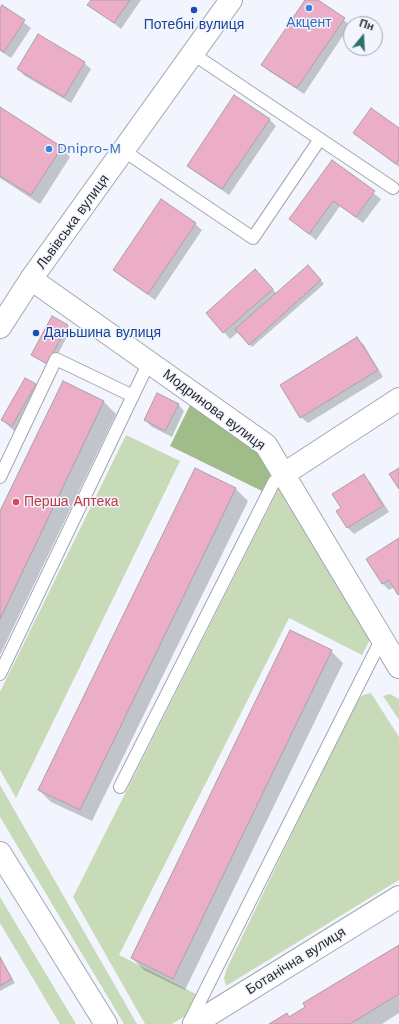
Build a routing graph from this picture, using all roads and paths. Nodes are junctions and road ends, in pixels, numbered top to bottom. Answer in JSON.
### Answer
{"nodes":[{"id":1,"x":231,"y":0,"type":"edge"},
{"id":2,"x":193,"y":54,"type":"junction"},
{"id":3,"x":320,"y":139,"type":"junction"},
{"id":4,"x":124,"y":151,"type":"junction"},
{"id":5,"x":393,"y":188,"type":"dead end"},
{"id":6,"x":31,"y":279,"type":"junction"},
{"id":7,"x":0,"y":327,"type":"edge"},
{"id":8,"x":150,"y":362,"type":"junction"},
{"id":9,"x":133,"y":396,"type":"junction"},
{"id":10,"x":399,"y":399,"type":"edge"},
{"id":11,"x":284,"y":474,"type":"junction"},
{"id":12,"x":0,"y":477,"type":"edge"},
{"id":13,"x":382,"y":638,"type":"junction"},
{"id":14,"x":399,"y":667,"type":"edge"},
{"id":15,"x":0,"y":674,"type":"edge"},
{"id":16,"x":120,"y":787,"type":"dead end"},
{"id":17,"x":0,"y":853,"type":"edge"},
{"id":18,"x":399,"y":897,"type":"edge"},
{"id":19,"x":106,"y":1024,"type":"edge"},
{"id":20,"x":189,"y":1024,"type":"edge"},
{"id":21,"x":194,"y":1024,"type":"edge"}],
"edges":[{"from":1,"to":2,"type":"street","name":"Львівська вулиця"},
{"from":2,"to":3,"type":"lane"},
{"from":2,"to":4,"type":"street","name":"Львівська вулиця"},
{"from":3,"to":4,"type":"lane"},
{"from":3,"to":5,"type":"lane"},
{"from":4,"to":6,"type":"street","name":"Львівська вулиця"},
{"from":6,"to":7,"type":"street","name":"Львівська вулиця"},
{"from":6,"to":8,"type":"street","name":"Модринова вулиця"},
{"from":8,"to":9,"type":"lane"},
{"from":8,"to":11,"type":"street","name":"Модринова вулиця"},
{"from":9,"to":12,"type":"lane"},
{"from":9,"to":15,"type":"lane"},
{"from":10,"to":11,"type":"street"},
{"from":11,"to":13,"type":"street","name":"Модринова вулиця"},
{"from":11,"to":16,"type":"lane"},
{"from":13,"to":14,"type":"street","name":"Модринова вулиця"},
{"from":13,"to":20,"type":"lane"},
{"from":17,"to":19,"type":"street"},
{"from":18,"to":21,"type":"street","name":"Ботанічна вулиця"}]}
